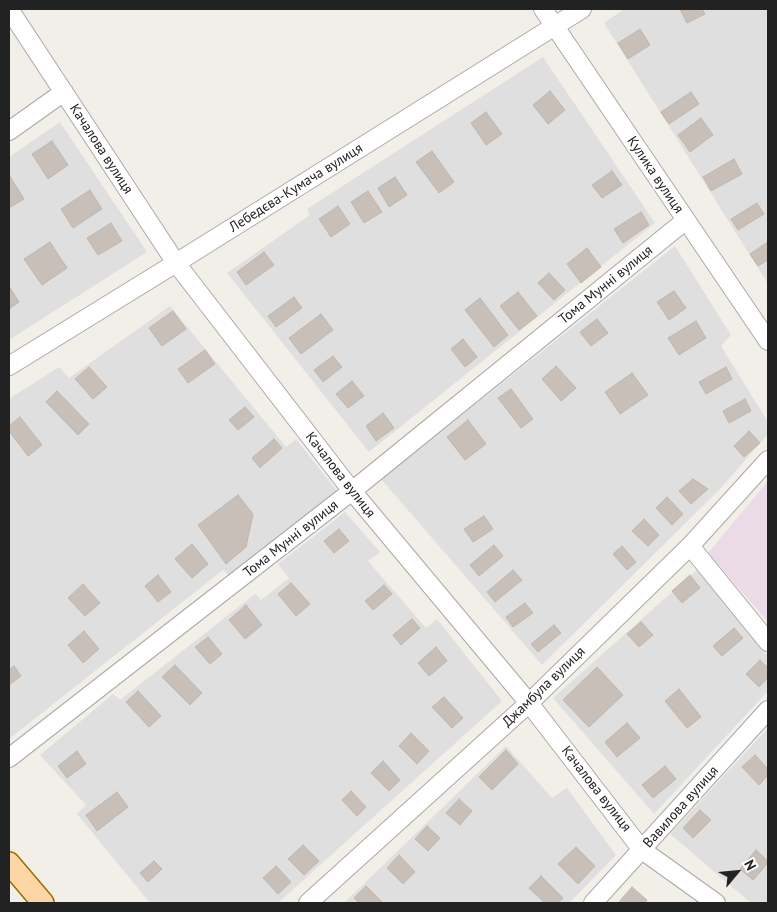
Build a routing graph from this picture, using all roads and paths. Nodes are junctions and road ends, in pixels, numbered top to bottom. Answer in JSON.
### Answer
{"nodes":[{"id":1,"x":9,"y":9,"type":"edge"},
{"id":2,"x":543,"y":9,"type":"edge"},
{"id":3,"x":582,"y":9,"type":"edge"},
{"id":4,"x":554,"y":26,"type":"junction"},
{"id":5,"x":64,"y":92,"type":"junction"},
{"id":6,"x":9,"y":131,"type":"edge"},
{"id":7,"x":686,"y":220,"type":"junction"},
{"id":8,"x":176,"y":263,"type":"junction"},
{"id":9,"x":768,"y":341,"type":"edge"},
{"id":10,"x":9,"y":366,"type":"edge"},
{"id":11,"x":768,"y":460,"type":"edge"},
{"id":12,"x":352,"y":491,"type":"junction"},
{"id":13,"x":690,"y":546,"type":"junction"},
{"id":14,"x":768,"y":642,"type":"edge"},
{"id":15,"x":529,"y":703,"type":"junction"},
{"id":16,"x":768,"y":710,"type":"edge"},
{"id":17,"x":9,"y":758,"type":"edge"},
{"id":18,"x":642,"y":850,"type":"junction"},
{"id":19,"x":9,"y":863,"type":"edge"},
{"id":20,"x":43,"y":903,"type":"edge"},
{"id":21,"x":308,"y":903,"type":"edge"},
{"id":22,"x":593,"y":903,"type":"edge"},
{"id":23,"x":716,"y":903,"type":"edge"}],
"edges":[{"from":1,"to":5,"type":"street","name":"Качалова вулиця"},
{"from":2,"to":4,"type":"street","name":"Кулика вулиця"},
{"from":3,"to":4,"type":"street","name":"Лебедєва-Кумача вулиця"},
{"from":4,"to":7,"type":"street","name":"Кулика вулиця"},
{"from":4,"to":8,"type":"street","name":"Лебедєва-Кумача вулиця"},
{"from":5,"to":6,"type":"street"},
{"from":5,"to":8,"type":"street","name":"Качалова вулиця"},
{"from":7,"to":9,"type":"street","name":"Кулика вулиця"},
{"from":7,"to":12,"type":"street","name":"Тома Мунні вулиця"},
{"from":8,"to":10,"type":"street","name":"Лебедєва-Кумача вулиця"},
{"from":8,"to":12,"type":"street","name":"Качалова вулиця"},
{"from":11,"to":13,"type":"street","name":"Джамбула вулиця"},
{"from":12,"to":15,"type":"street","name":"Качалова вулиця"},
{"from":12,"to":17,"type":"street","name":"Тома Мунні вулиця"},
{"from":13,"to":14,"type":"street"},
{"from":13,"to":15,"type":"street","name":"Джамбула вулиця"},
{"from":15,"to":18,"type":"street","name":"Качалова вулиця"},
{"from":15,"to":21,"type":"street","name":"Джамбула вулиця"},
{"from":16,"to":18,"type":"street","name":"Вавилова вулиця"},
{"from":18,"to":22,"type":"street","name":"Вавилова вулиця"},
{"from":18,"to":23,"type":"street","name":"Качалова вулиця"},
{"from":19,"to":20,"type":"main road"}]}
